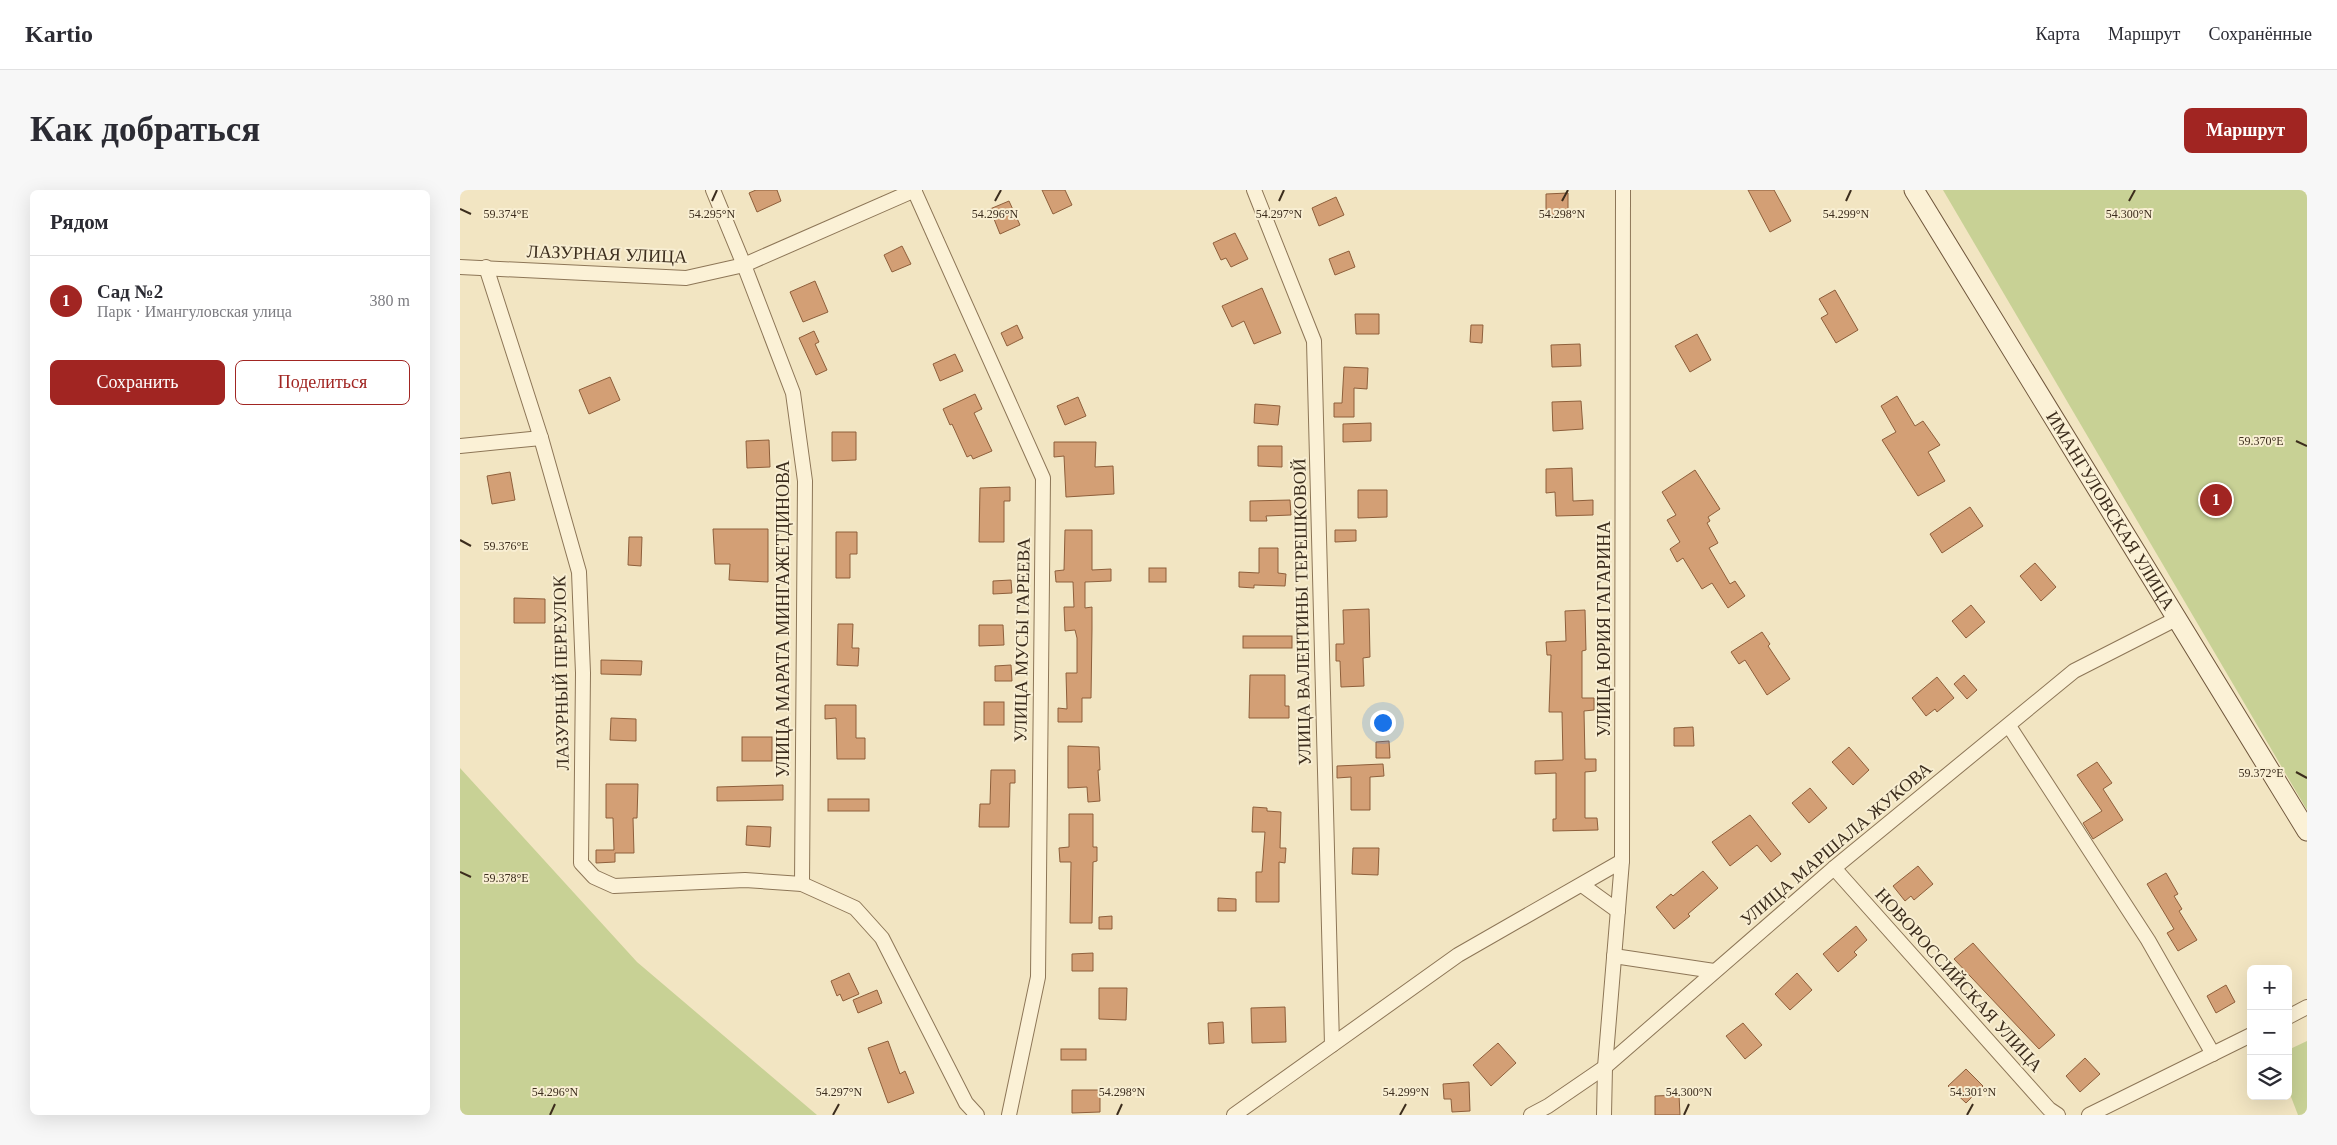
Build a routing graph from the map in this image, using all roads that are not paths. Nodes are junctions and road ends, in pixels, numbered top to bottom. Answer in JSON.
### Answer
{"nodes":[{"id":1,"x":713,"y":190,"type":"edge"},
{"id":2,"x":914,"y":190,"type":"edge"},
{"id":3,"x":1254,"y":190,"type":"edge"},
{"id":4,"x":1622,"y":190,"type":"edge"},
{"id":5,"x":1914,"y":190,"type":"edge"},
{"id":6,"x":744,"y":265,"type":"junction"},
{"id":7,"x":460,"y":267,"type":"edge"},
{"id":8,"x":486,"y":268,"type":"junction"},
{"id":9,"x":541,"y":438,"type":"junction"},
{"id":10,"x":460,"y":446,"type":"edge"},
{"id":11,"x":2176,"y":619,"type":"junction"},
{"id":12,"x":2009,"y":726,"type":"junction"},
{"id":13,"x":2307,"y":831,"type":"edge"},
{"id":14,"x":1622,"y":861,"type":"junction"},
{"id":15,"x":1834,"y":868,"type":"junction"},
{"id":16,"x":802,"y":884,"type":"junction"},
{"id":17,"x":1582,"y":885,"type":"junction"},
{"id":18,"x":1618,"y":911,"type":"junction"},
{"id":19,"x":1614,"y":956,"type":"junction"},
{"id":20,"x":1714,"y":971,"type":"junction"},
{"id":21,"x":2307,"y":1007,"type":"edge"},
{"id":22,"x":2292,"y":1015,"type":"edge"},
{"id":23,"x":2247,"y":1038,"type":"edge"},
{"id":24,"x":1332,"y":1045,"type":"junction"},
{"id":25,"x":2213,"y":1054,"type":"junction"},
{"id":26,"x":1605,"y":1067,"type":"junction"},
{"id":27,"x":977,"y":1115,"type":"edge"},
{"id":28,"x":1009,"y":1115,"type":"edge"},
{"id":29,"x":1234,"y":1115,"type":"edge"},
{"id":30,"x":1531,"y":1115,"type":"edge"},
{"id":31,"x":1604,"y":1115,"type":"edge"},
{"id":32,"x":2058,"y":1115,"type":"edge"},
{"id":33,"x":2089,"y":1115,"type":"edge"}],
"edges":[{"from":1,"to":6,"type":"street","name":"УЛИЦА МАРАТА МИНГАЖЕТДИНОВА"},
{"from":2,"to":6,"type":"street","name":"ЛАЗУРНАЯ УЛИЦА"},
{"from":2,"to":28,"type":"street","name":"УЛИЦА МУСЫ ГАРЕЕВА"},
{"from":3,"to":24,"type":"street","name":"УЛИЦА ВАЛЕНТИНЫ ТЕРЕШКОВОЙ"},
{"from":4,"to":14,"type":"street","name":"УЛИЦА ЮРИЯ ГАГАРИНА"},
{"from":5,"to":11,"type":"street","name":"ИМАНГУЛОВСКАЯ УЛИЦА"},
{"from":6,"to":8,"type":"street","name":"ЛАЗУРНАЯ УЛИЦА"},
{"from":6,"to":16,"type":"street","name":"УЛИЦА МАРАТА МИНГАЖЕТДИНОВА"},
{"from":7,"to":8,"type":"street","name":"ЛАЗУРНАЯ УЛИЦА"},
{"from":8,"to":9,"type":"street","name":"ЛАЗУРНЫЙ ПЕРЕУЛОК"},
{"from":9,"to":10,"type":"street"},
{"from":9,"to":16,"type":"street","name":"ЛАЗУРНЫЙ ПЕРЕУЛОК"},
{"from":11,"to":12,"type":"street","name":"УЛИЦА МАРШАЛА ЖУКОВА"},
{"from":11,"to":13,"type":"street","name":"ИМАНГУЛОВСКАЯ УЛИЦА"},
{"from":12,"to":15,"type":"street","name":"УЛИЦА МАРШАЛА ЖУКОВА"},
{"from":12,"to":25,"type":"street"},
{"from":14,"to":17,"type":"street"},
{"from":14,"to":18,"type":"street","name":"УЛИЦА ЮРИЯ ГАГАРИНА"},
{"from":15,"to":20,"type":"street","name":"УЛИЦА МАРШАЛА ЖУКОВА"},
{"from":15,"to":32,"type":"street","name":"НОВОРОССИЙСКАЯ УЛИЦА"},
{"from":16,"to":27,"type":"street"},
{"from":17,"to":18,"type":"street"},
{"from":17,"to":24,"type":"street"},
{"from":18,"to":19,"type":"street","name":"УЛИЦА ЮРИЯ ГАГАРИНА"},
{"from":19,"to":20,"type":"street"},
{"from":19,"to":26,"type":"street","name":"УЛИЦА ЮРИЯ ГАГАРИНА"},
{"from":20,"to":26,"type":"street","name":"УЛИЦА МАРШАЛА ЖУКОВА"},
{"from":21,"to":22,"type":"street"},
{"from":23,"to":25,"type":"street"},
{"from":24,"to":29,"type":"street"},
{"from":25,"to":33,"type":"street"},
{"from":26,"to":30,"type":"street","name":"УЛИЦА МАРШАЛА ЖУКОВА"},
{"from":26,"to":31,"type":"street","name":"УЛИЦА ЮРИЯ ГАГАРИНА"}]}
